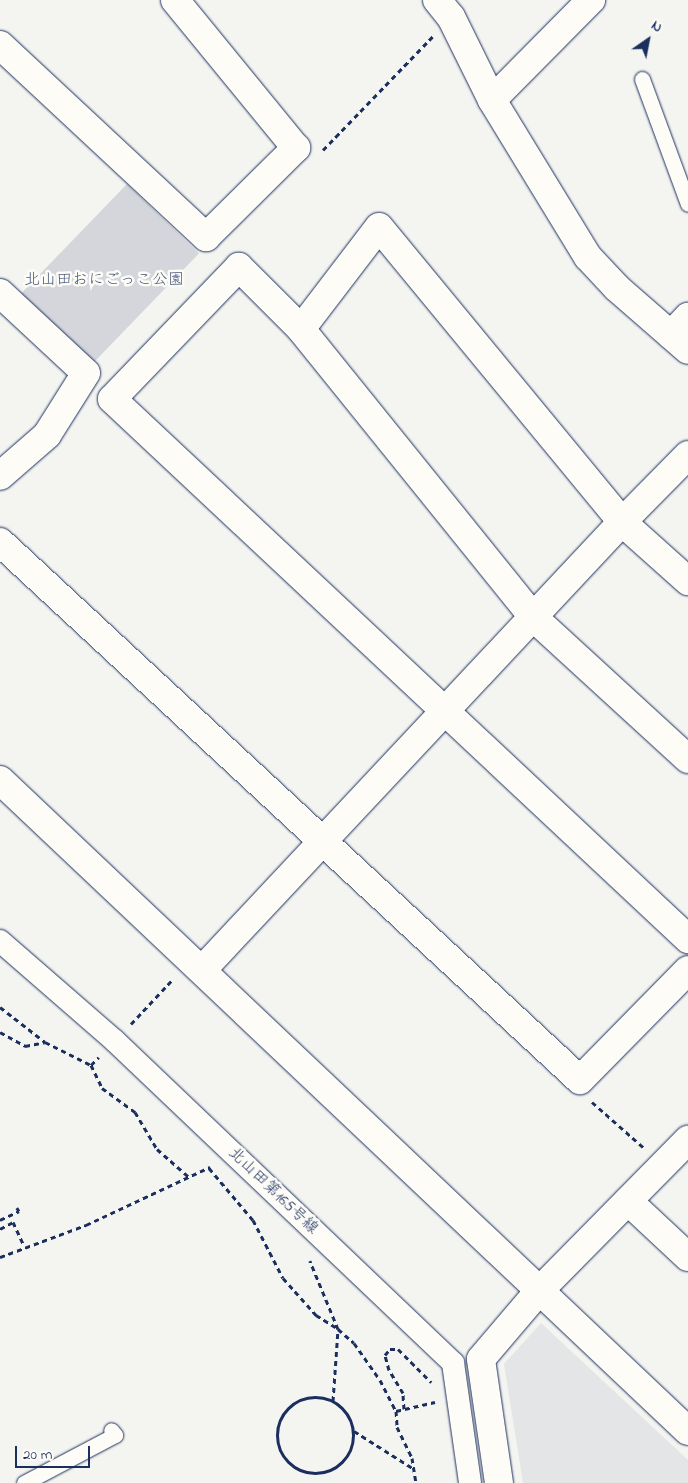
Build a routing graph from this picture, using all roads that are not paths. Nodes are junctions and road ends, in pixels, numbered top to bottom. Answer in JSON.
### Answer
{"nodes":[{"id":1,"x":175,"y":0,"type":"edge"},
{"id":2,"x":437,"y":0,"type":"edge"},
{"id":3,"x":591,"y":0,"type":"edge"},
{"id":4,"x":0,"y":45,"type":"edge"},
{"id":5,"x":642,"y":79,"type":"dead end"},
{"id":6,"x":492,"y":100,"type":"junction"},
{"id":7,"x":688,"y":204,"type":"edge"},
{"id":8,"x":0,"y":293,"type":"edge"},
{"id":9,"x":301,"y":328,"type":"junction"},
{"id":10,"x":682,"y":334,"type":"edge"},
{"id":11,"x":688,"y":455,"type":"edge"},
{"id":12,"x":0,"y":476,"type":"edge"},
{"id":13,"x":622,"y":522,"type":"junction"},
{"id":14,"x":0,"y":542,"type":"edge"},
{"id":15,"x":688,"y":581,"type":"edge"},
{"id":16,"x":534,"y":618,"type":"junction"},
{"id":17,"x":447,"y":712,"type":"junction"},
{"id":18,"x":688,"y":759,"type":"edge"},
{"id":19,"x":0,"y":780,"type":"edge"},
{"id":20,"x":324,"y":844,"type":"junction"},
{"id":21,"x":688,"y":939,"type":"edge"},
{"id":22,"x":0,"y":941,"type":"edge"},
{"id":23,"x":196,"y":965,"type":"junction"},
{"id":24,"x":688,"y":970,"type":"edge"},
{"id":25,"x":688,"y":1140,"type":"edge"},
{"id":26,"x":628,"y":1201,"type":"junction"},
{"id":27,"x":688,"y":1257,"type":"edge"},
{"id":28,"x":538,"y":1292,"type":"junction"},
{"id":29,"x":111,"y":1430,"type":"dead end"},
{"id":30,"x":688,"y":1431,"type":"edge"},
{"id":31,"x":33,"y":1481,"type":"edge"},
{"id":32,"x":470,"y":1483,"type":"edge"},
{"id":33,"x":499,"y":1483,"type":"edge"}],
"edges":[{"from":1,"to":4,"type":"street"},
{"from":2,"to":6,"type":"street"},
{"from":3,"to":6,"type":"street"},
{"from":5,"to":7,"type":"lane"},
{"from":6,"to":10,"type":"street"},
{"from":8,"to":12,"type":"street"},
{"from":9,"to":13,"type":"street"},
{"from":9,"to":16,"type":"street"},
{"from":9,"to":17,"type":"street"},
{"from":11,"to":13,"type":"street"},
{"from":13,"to":15,"type":"street"},
{"from":13,"to":16,"type":"street"},
{"from":14,"to":20,"type":"street"},
{"from":16,"to":17,"type":"street"},
{"from":16,"to":18,"type":"street"},
{"from":17,"to":20,"type":"street"},
{"from":17,"to":21,"type":"street"},
{"from":19,"to":23,"type":"street"},
{"from":20,"to":23,"type":"street"},
{"from":20,"to":24,"type":"street"},
{"from":22,"to":32,"type":"street","name":"北山田第165号線"},
{"from":23,"to":28,"type":"street"},
{"from":25,"to":26,"type":"street"},
{"from":26,"to":27,"type":"street"},
{"from":26,"to":28,"type":"street"},
{"from":28,"to":30,"type":"street"},
{"from":28,"to":33,"type":"street"},
{"from":29,"to":31,"type":"lane"}]}
